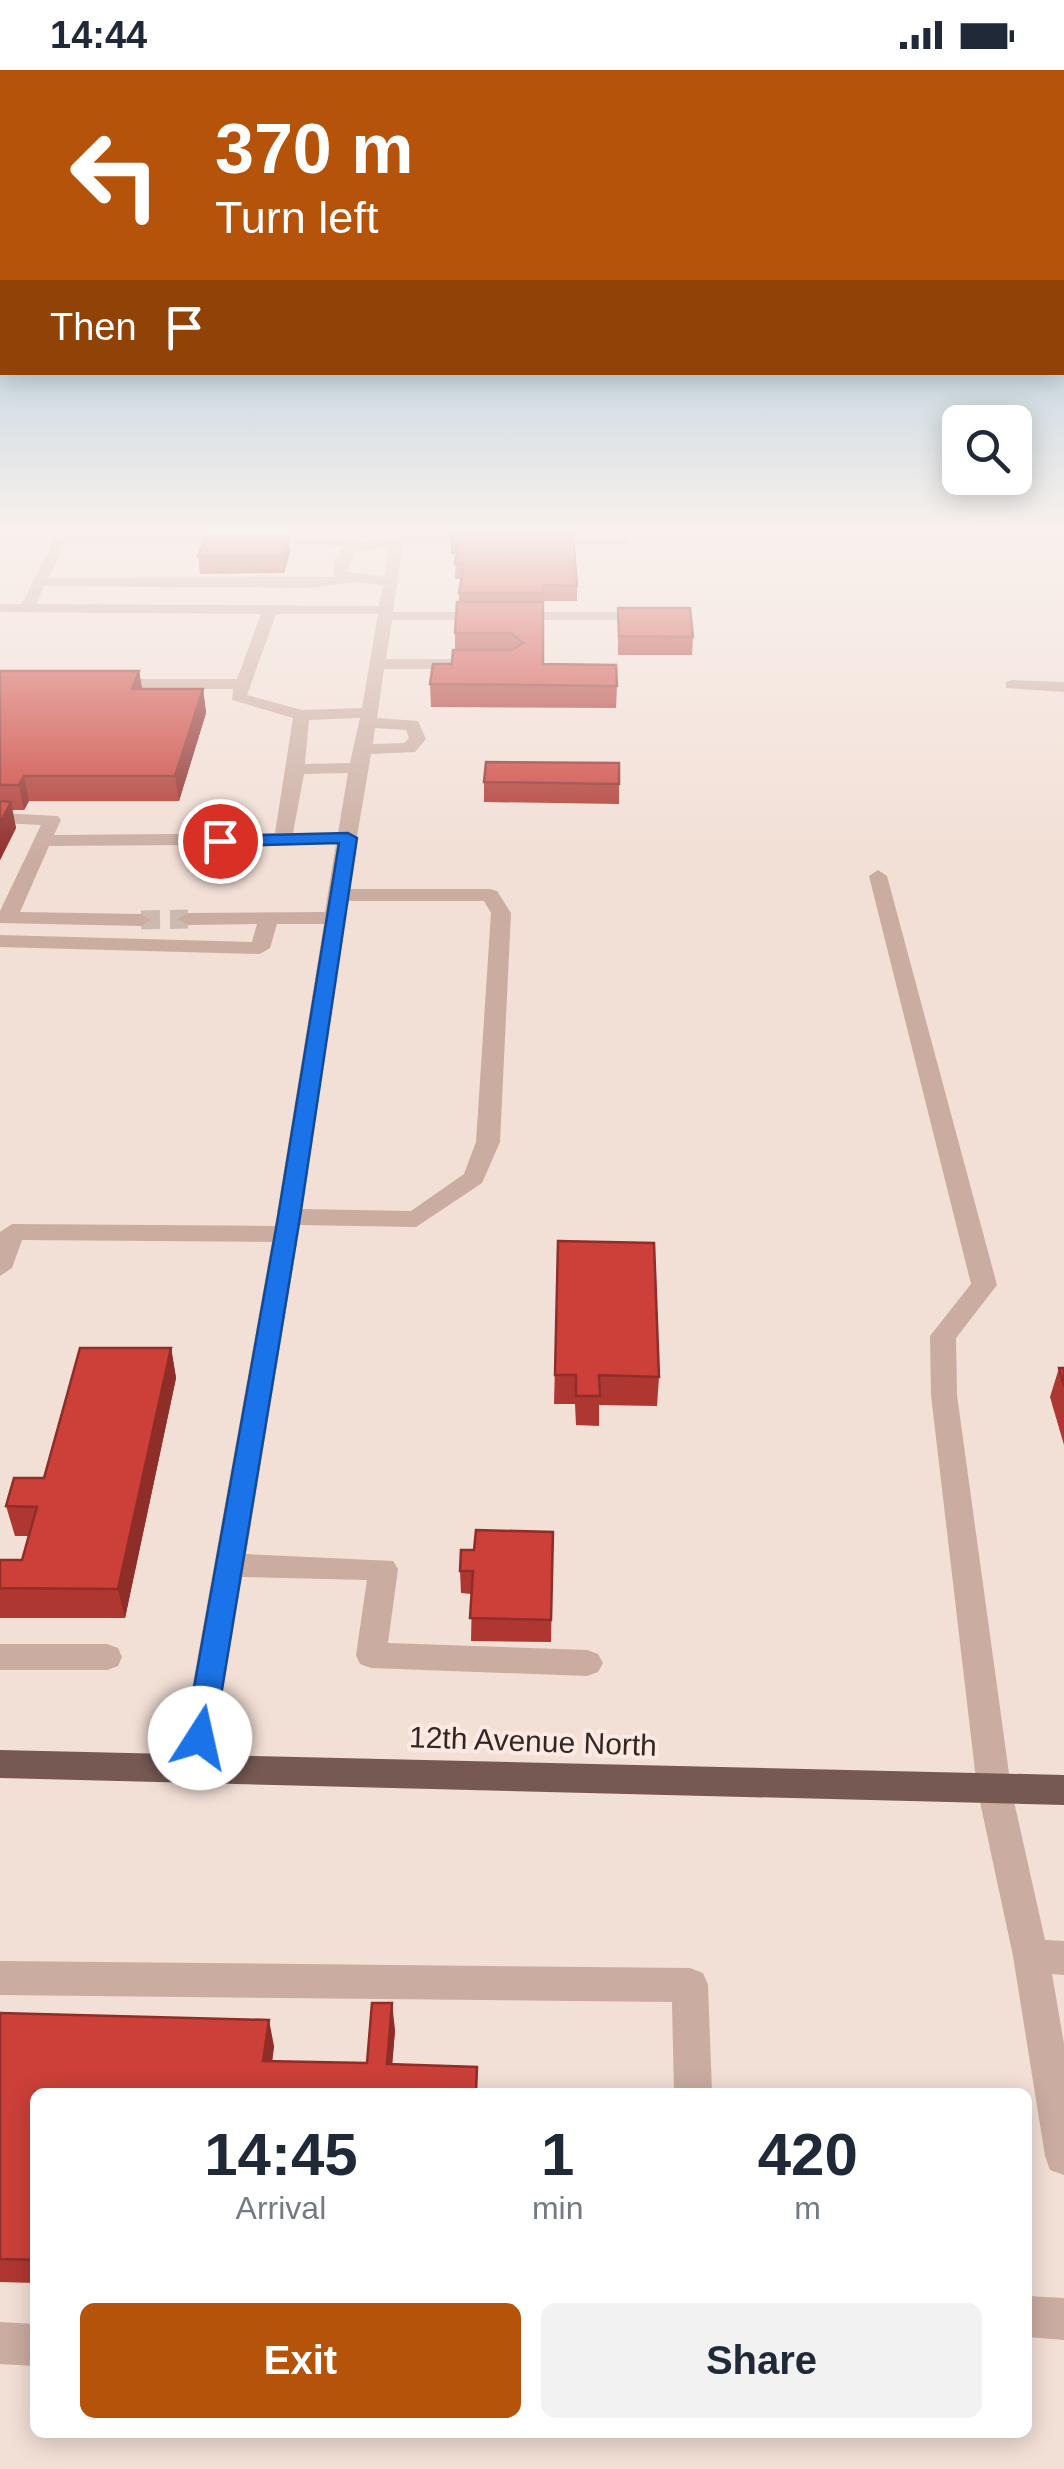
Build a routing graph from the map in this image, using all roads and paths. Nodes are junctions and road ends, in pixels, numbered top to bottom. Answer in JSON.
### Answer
{"nodes":[{"id":1,"x":259,"y":640,"type":"edge"},
{"id":2,"x":380,"y":640,"type":"edge"},
{"id":3,"x":376,"y":664,"type":"junction"},
{"id":4,"x":482,"y":664,"type":"edge"},
{"id":5,"x":100,"y":684,"type":"edge"},
{"id":6,"x":242,"y":684,"type":"junction"},
{"id":7,"x":1012,"y":685,"type":"dead end"},
{"id":8,"x":1064,"y":688,"type":"edge"},
{"id":9,"x":301,"y":715,"type":"junction"},
{"id":10,"x":367,"y":718,"type":"junction"},
{"id":11,"x":360,"y":758,"type":"junction"},
{"id":12,"x":296,"y":769,"type":"junction"},
{"id":13,"x":0,"y":818,"type":"edge"},
{"id":14,"x":348,"y":838,"type":"junction"},
{"id":15,"x":43,"y":840,"type":"junction"},
{"id":16,"x":283,"y":840,"type":"junction"},
{"id":17,"x":878,"y":876,"type":"dead end"},
{"id":18,"x":337,"y":906,"type":"junction"},
{"id":19,"x":4,"y":917,"type":"edge"},
{"id":20,"x":268,"y":919,"type":"junction"},
{"id":21,"x":142,"y":920,"type":"tunnel mouth"},
{"id":22,"x":188,"y":920,"type":"tunnel mouth"},
{"id":23,"x":0,"y":941,"type":"edge"},
{"id":24,"x":287,"y":1226,"type":"junction"},
{"id":25,"x":6,"y":1232,"type":"edge"},
{"id":26,"x":0,"y":1268,"type":"edge"},
{"id":27,"x":230,"y":1565,"type":"junction"},
{"id":28,"x":0,"y":1657,"type":"edge"},
{"id":29,"x":107,"y":1657,"type":"dead end"},
{"id":30,"x":586,"y":1663,"type":"dead end"},
{"id":31,"x":0,"y":1764,"type":"edge"},
{"id":32,"x":194,"y":1767,"type":"junction"},
{"id":33,"x":994,"y":1788,"type":"junction"},
{"id":34,"x":1064,"y":1790,"type":"edge"},
{"id":35,"x":1048,"y":1957,"type":"edge"},
{"id":36,"x":0,"y":1978,"type":"edge"},
{"id":37,"x":693,"y":2088,"type":"edge"},
{"id":38,"x":1064,"y":2156,"type":"edge"},
{"id":39,"x":1032,"y":2316,"type":"edge"},
{"id":40,"x":1064,"y":2319,"type":"edge"},
{"id":41,"x":0,"y":2343,"type":"edge"},
{"id":42,"x":30,"y":2345,"type":"edge"}],
"edges":[{"from":1,"to":6,"type":"street"},
{"from":2,"to":3,"type":"street"},
{"from":3,"to":4,"type":"street"},
{"from":3,"to":10,"type":"street"},
{"from":5,"to":6,"type":"street"},
{"from":6,"to":9,"type":"street"},
{"from":7,"to":8,"type":"street"},
{"from":9,"to":10,"type":"street"},
{"from":9,"to":12,"type":"street"},
{"from":10,"to":11,"type":"street"},
{"from":10,"to":11,"type":"street"},
{"from":11,"to":12,"type":"street"},
{"from":11,"to":14,"type":"street"},
{"from":12,"to":16,"type":"street"},
{"from":13,"to":15,"type":"street"},
{"from":14,"to":16,"type":"street"},
{"from":14,"to":18,"type":"street"},
{"from":15,"to":16,"type":"street"},
{"from":15,"to":19,"type":"street"},
{"from":17,"to":33,"type":"street"},
{"from":18,"to":20,"type":"street"},
{"from":18,"to":24,"type":"street"},
{"from":18,"to":24,"type":"street"},
{"from":19,"to":21,"type":"street"},
{"from":20,"to":22,"type":"street"},
{"from":20,"to":23,"type":"street"},
{"from":24,"to":25,"type":"street"},
{"from":24,"to":27,"type":"street"},
{"from":25,"to":26,"type":"street"},
{"from":27,"to":30,"type":"street"},
{"from":27,"to":32,"type":"street"},
{"from":28,"to":29,"type":"street"},
{"from":31,"to":32,"type":"main road","name":"12th Avenue North"},
{"from":32,"to":33,"type":"main road","name":"12th Avenue North"},
{"from":33,"to":34,"type":"main road","name":"12th Avenue North"},
{"from":33,"to":35,"type":"street"},
{"from":35,"to":38,"type":"street"},
{"from":36,"to":37,"type":"street"},
{"from":39,"to":40,"type":"street"},
{"from":41,"to":42,"type":"street"}]}
